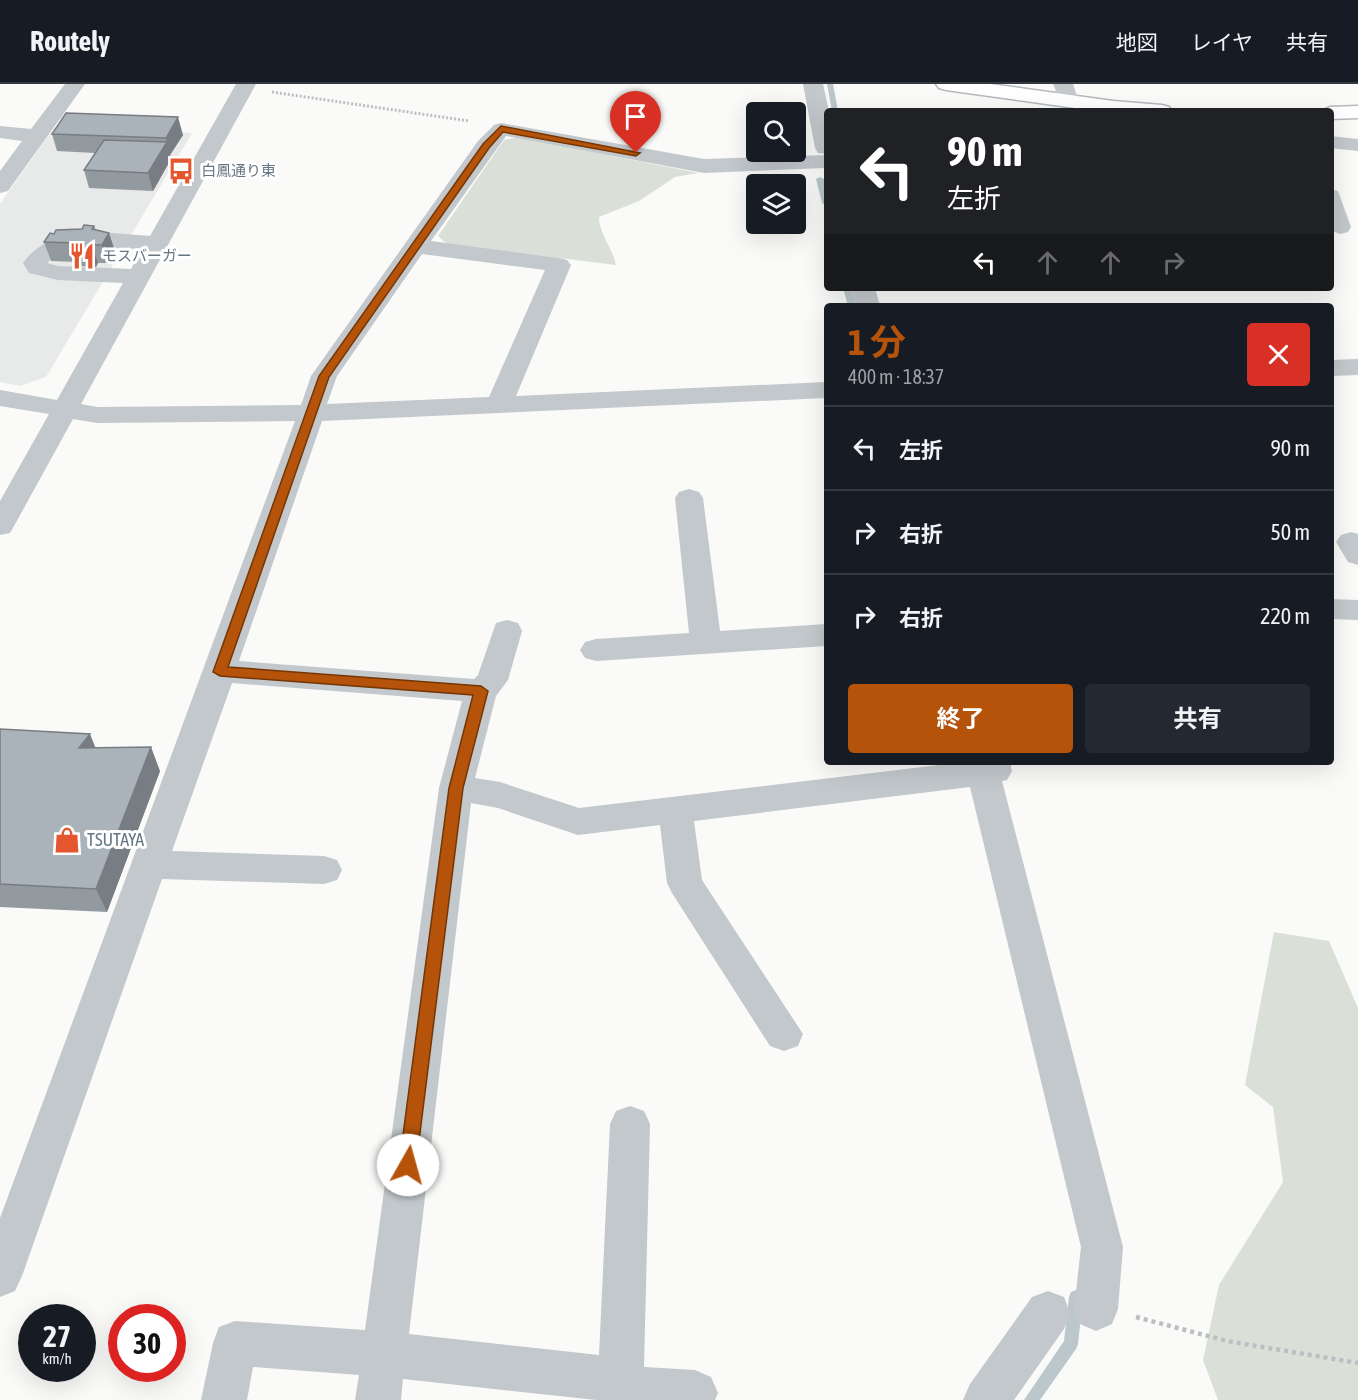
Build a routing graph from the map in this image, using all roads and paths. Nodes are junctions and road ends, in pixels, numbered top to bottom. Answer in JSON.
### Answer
{"nodes":[{"id":1,"x":75,"y":84,"type":"edge"},
{"id":2,"x":813,"y":84,"type":"edge"},
{"id":3,"x":946,"y":84,"type":"edge"},
{"id":4,"x":256,"y":88,"type":"edge"},
{"id":5,"x":1065,"y":91,"type":"edge"},
{"id":6,"x":1125,"y":108,"type":"edge"},
{"id":7,"x":1358,"y":112,"type":"edge"},
{"id":8,"x":1334,"y":113,"type":"edge"},
{"id":9,"x":501,"y":129,"type":"junction"},
{"id":10,"x":0,"y":132,"type":"edge"},
{"id":11,"x":36,"y":136,"type":"junction"},
{"id":12,"x":824,"y":138,"type":"edge"},
{"id":13,"x":1334,"y":142,"type":"edge"},
{"id":14,"x":1358,"y":145,"type":"edge"},
{"id":15,"x":824,"y":161,"type":"edge"},
{"id":16,"x":0,"y":186,"type":"edge"},
{"id":17,"x":1334,"y":206,"type":"edge"},
{"id":18,"x":1343,"y":227,"type":"edge"},
{"id":19,"x":159,"y":243,"type":"junction"},
{"id":20,"x":418,"y":246,"type":"junction"},
{"id":21,"x":140,"y":276,"type":"junction"},
{"id":22,"x":1358,"y":367,"type":"edge"},
{"id":23,"x":1334,"y":368,"type":"edge"},
{"id":24,"x":824,"y":390,"type":"edge"},
{"id":25,"x":0,"y":398,"type":"edge"},
{"id":26,"x":499,"y":404,"type":"junction"},
{"id":27,"x":63,"y":410,"type":"junction"},
{"id":28,"x":312,"y":413,"type":"junction"},
{"id":29,"x":688,"y":498,"type":"dead end"},
{"id":30,"x":7,"y":501,"type":"edge"},
{"id":31,"x":0,"y":526,"type":"edge"},
{"id":32,"x":1334,"y":609,"type":"edge"},
{"id":33,"x":1358,"y":610,"type":"edge"},
{"id":34,"x":507,"y":631,"type":"dead end"},
{"id":35,"x":824,"y":635,"type":"edge"},
{"id":36,"x":706,"y":643,"type":"junction"},
{"id":37,"x":596,"y":650,"type":"dead end"},
{"id":38,"x":220,"y":672,"type":"junction"},
{"id":39,"x":481,"y":691,"type":"junction"},
{"id":40,"x":988,"y":767,"type":"edge"},
{"id":41,"x":942,"y":769,"type":"edge"},
{"id":42,"x":456,"y":788,"type":"junction"},
{"id":43,"x":675,"y":810,"type":"junction"},
{"id":44,"x":150,"y":864,"type":"junction"},
{"id":45,"x":324,"y":870,"type":"dead end"},
{"id":46,"x":784,"y":1034,"type":"dead end"},
{"id":47,"x":630,"y":1124,"type":"dead end"},
{"id":48,"x":0,"y":1276,"type":"edge"},
{"id":49,"x":1096,"y":1309,"type":"joint"},
{"id":50,"x":1048,"y":1313,"type":"dead end"},
{"id":51,"x":383,"y":1354,"type":"junction"},
{"id":52,"x":1358,"y":1363,"type":"edge"},
{"id":53,"x":621,"y":1380,"type":"junction"},
{"id":54,"x":695,"y":1393,"type":"dead end"},
{"id":55,"x":224,"y":1400,"type":"edge"},
{"id":56,"x":378,"y":1400,"type":"edge"},
{"id":57,"x":986,"y":1400,"type":"edge"}],
"edges":[{"from":1,"to":11,"type":"street"},
{"from":2,"to":12,"type":"street"},
{"from":3,"to":5,"type":"highway"},
{"from":4,"to":9,"type":"path"},
{"from":4,"to":19,"type":"street"},
{"from":5,"to":6,"type":"highway"},
{"from":7,"to":8,"type":"highway"},
{"from":9,"to":15,"type":"street"},
{"from":9,"to":20,"type":"street"},
{"from":10,"to":11,"type":"street"},
{"from":11,"to":16,"type":"street"},
{"from":13,"to":14,"type":"street"},
{"from":17,"to":18,"type":"street"},
{"from":19,"to":21,"type":"street"},
{"from":19,"to":21,"type":"street"},
{"from":20,"to":26,"type":"street"},
{"from":20,"to":28,"type":"street"},
{"from":21,"to":27,"type":"street"},
{"from":22,"to":23,"type":"street"},
{"from":24,"to":26,"type":"street"},
{"from":25,"to":27,"type":"street"},
{"from":26,"to":28,"type":"street"},
{"from":27,"to":28,"type":"street"},
{"from":27,"to":30,"type":"street"},
{"from":28,"to":38,"type":"street"},
{"from":29,"to":36,"type":"street"},
{"from":30,"to":31,"type":"street"},
{"from":32,"to":33,"type":"street"},
{"from":34,"to":39,"type":"street"},
{"from":35,"to":36,"type":"street"},
{"from":36,"to":37,"type":"street"},
{"from":38,"to":39,"type":"street"},
{"from":38,"to":44,"type":"street"},
{"from":39,"to":42,"type":"street"},
{"from":40,"to":41,"type":"street"},
{"from":40,"to":49,"type":"street"},
{"from":41,"to":43,"type":"street"},
{"from":42,"to":43,"type":"street"},
{"from":42,"to":51,"type":"street"},
{"from":43,"to":46,"type":"street"},
{"from":44,"to":45,"type":"street"},
{"from":44,"to":48,"type":"street"},
{"from":47,"to":53,"type":"street"},
{"from":49,"to":52,"type":"path"},
{"from":50,"to":57,"type":"street"},
{"from":51,"to":53,"type":"street"},
{"from":51,"to":55,"type":"street"},
{"from":51,"to":56,"type":"street"},
{"from":53,"to":54,"type":"street"}]}
